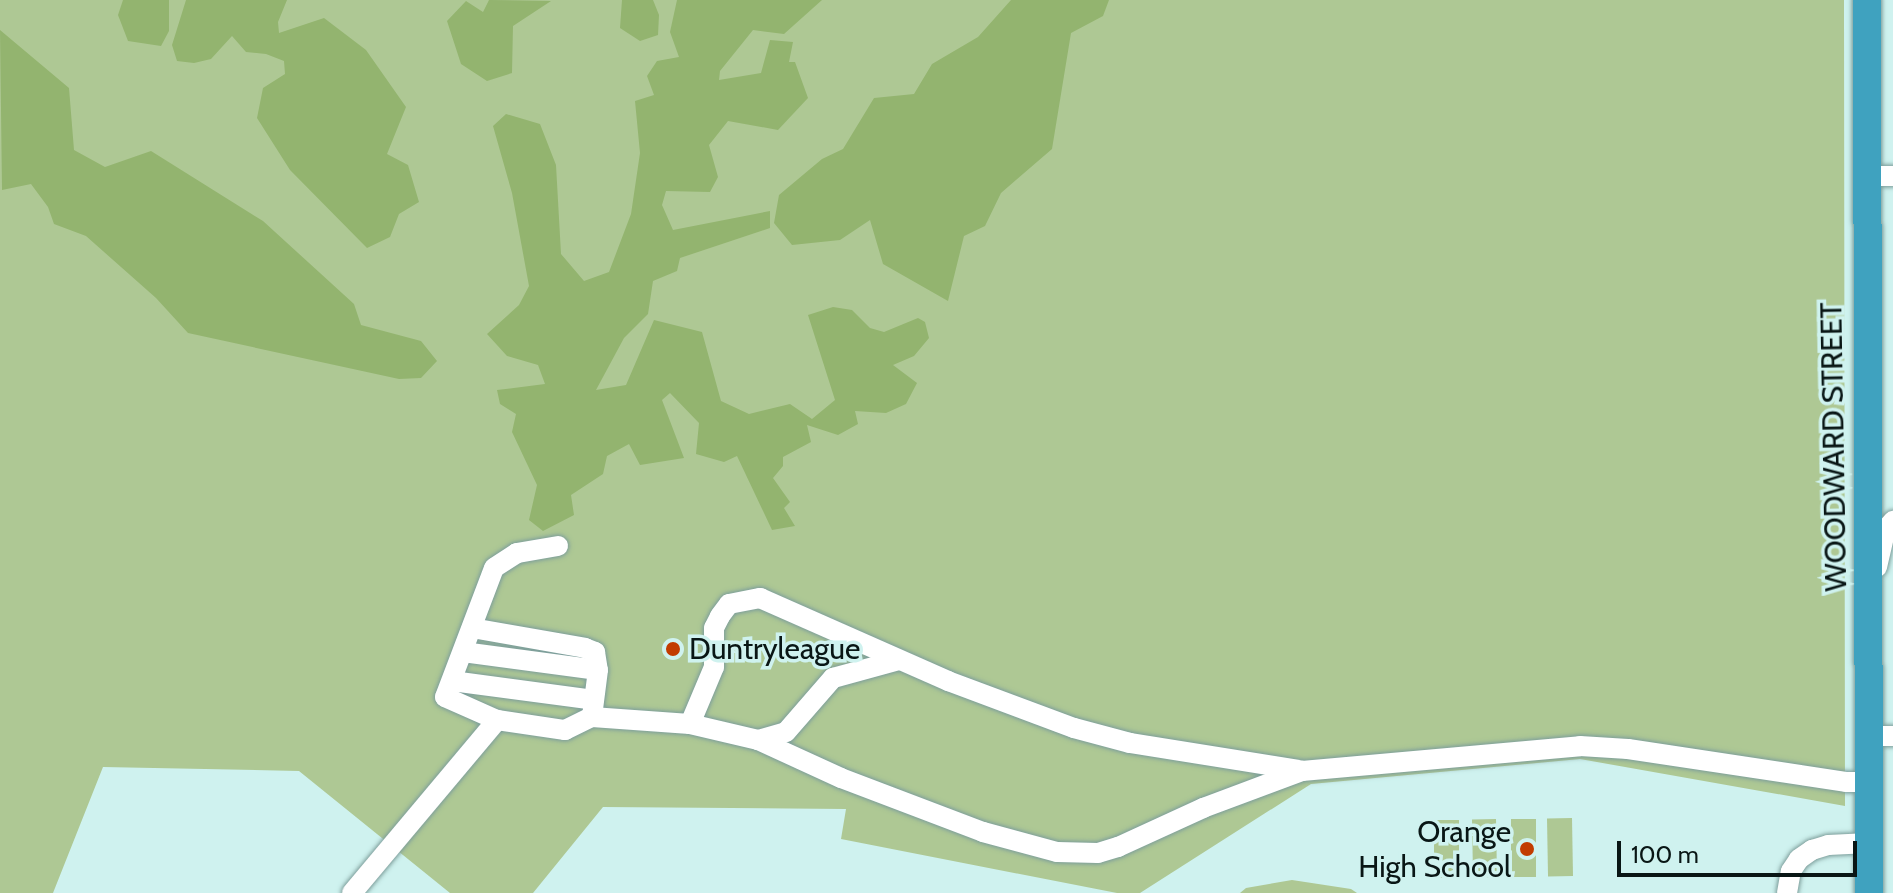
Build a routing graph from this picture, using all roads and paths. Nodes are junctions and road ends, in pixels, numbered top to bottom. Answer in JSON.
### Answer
{"nodes":[{"id":1,"x":1867,"y":0,"type":"edge"},
{"id":2,"x":1880,"y":176,"type":"edge"},
{"id":3,"x":1893,"y":521,"type":"edge"},
{"id":4,"x":558,"y":546,"type":"dead end"},
{"id":5,"x":1870,"y":602,"type":"junction"},
{"id":6,"x":472,"y":628,"type":"junction"},
{"id":7,"x":463,"y":652,"type":"junction"},
{"id":8,"x":899,"y":660,"type":"junction"},
{"id":9,"x":598,"y":670,"type":"junction"},
{"id":10,"x":452,"y":681,"type":"junction"},
{"id":11,"x":593,"y":708,"type":"junction"},
{"id":12,"x":497,"y":720,"type":"junction"},
{"id":13,"x":690,"y":724,"type":"junction"},
{"id":14,"x":1882,"y":736,"type":"edge"},
{"id":15,"x":758,"y":740,"type":"junction"},
{"id":16,"x":1302,"y":771,"type":"junction"},
{"id":17,"x":1870,"y":782,"type":"junction"},
{"id":18,"x":1869,"y":843,"type":"junction"},
{"id":19,"x":352,"y":893,"type":"edge"},
{"id":20,"x":1787,"y":893,"type":"edge"},
{"id":21,"x":1869,"y":893,"type":"edge"}],
"edges":[{"from":1,"to":2,"type":"highway","name":"WOODWARD STREET"},
{"from":2,"to":5,"type":"highway","name":"WOODWARD STREET"},
{"from":3,"to":5,"type":"street"},
{"from":4,"to":6,"type":"street"},
{"from":5,"to":14,"type":"highway","name":"WOODWARD STREET"},
{"from":6,"to":7,"type":"street"},
{"from":6,"to":9,"type":"street"},
{"from":7,"to":9,"type":"street"},
{"from":7,"to":10,"type":"street"},
{"from":8,"to":13,"type":"street"},
{"from":8,"to":15,"type":"street"},
{"from":8,"to":16,"type":"street"},
{"from":9,"to":11,"type":"street"},
{"from":10,"to":11,"type":"street"},
{"from":10,"to":12,"type":"street"},
{"from":11,"to":12,"type":"street"},
{"from":11,"to":13,"type":"street"},
{"from":12,"to":19,"type":"street"},
{"from":13,"to":15,"type":"street"},
{"from":14,"to":17,"type":"highway","name":"WOODWARD STREET"},
{"from":15,"to":16,"type":"street"},
{"from":16,"to":17,"type":"street"},
{"from":17,"to":18,"type":"highway","name":"WOODWARD STREET"},
{"from":18,"to":20,"type":"street"},
{"from":18,"to":21,"type":"highway","name":"WOODWARD STREET"}]}
